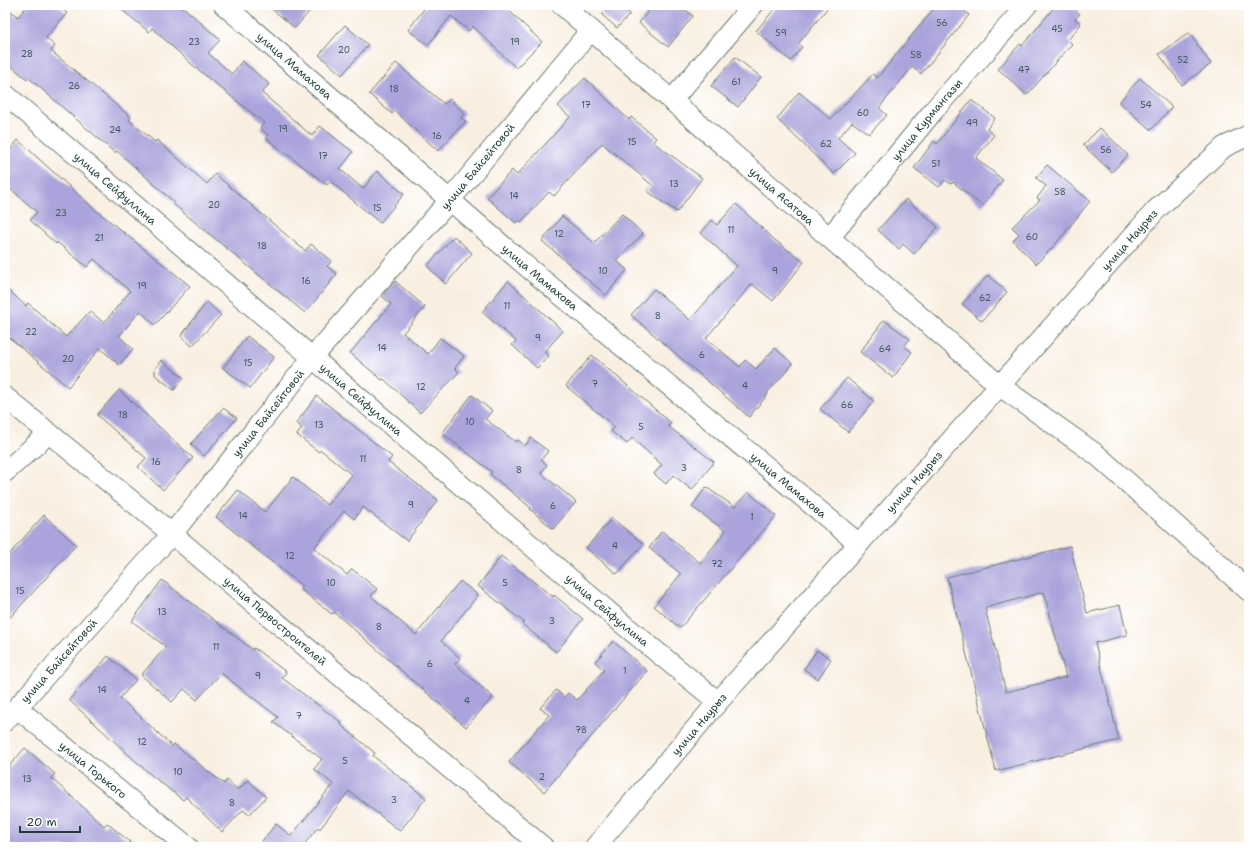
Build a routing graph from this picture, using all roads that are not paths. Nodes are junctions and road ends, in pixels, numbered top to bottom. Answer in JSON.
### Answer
{"nodes":[{"id":1,"x":224,"y":5,"type":"edge"},
{"id":2,"x":562,"y":5,"type":"edge"},
{"id":3,"x":753,"y":5,"type":"edge"},
{"id":4,"x":1027,"y":5,"type":"edge"},
{"id":5,"x":591,"y":30,"type":"junction"},
{"id":6,"x":5,"y":94,"type":"edge"},
{"id":7,"x":672,"y":100,"type":"junction"},
{"id":8,"x":1249,"y":135,"type":"edge"},
{"id":9,"x":450,"y":200,"type":"junction"},
{"id":10,"x":830,"y":237,"type":"junction"},
{"id":11,"x":313,"y":357,"type":"junction"},
{"id":12,"x":1000,"y":386,"type":"junction"},
{"id":13,"x":5,"y":397,"type":"edge"},
{"id":14,"x":49,"y":433,"type":"junction"},
{"id":15,"x":5,"y":472,"type":"edge"},
{"id":16,"x":172,"y":534,"type":"junction"},
{"id":17,"x":859,"y":544,"type":"junction"},
{"id":18,"x":1249,"y":591,"type":"edge"},
{"id":19,"x":718,"y":702,"type":"junction"},
{"id":20,"x":11,"y":715,"type":"edge"},
{"id":21,"x":188,"y":847,"type":"edge"},
{"id":22,"x":543,"y":847,"type":"edge"},
{"id":23,"x":595,"y":847,"type":"edge"}],
"edges":[{"from":1,"to":9,"type":"street","name":"улица Мамахова"},
{"from":2,"to":5,"type":"street","name":"улица Асатова"},
{"from":3,"to":7,"type":"street"},
{"from":4,"to":10,"type":"street","name":"улица Курмангазы"},
{"from":5,"to":7,"type":"street","name":"улица Асатова"},
{"from":5,"to":9,"type":"street","name":"улица Байсейтовой"},
{"from":6,"to":11,"type":"street","name":"улица Сейфуллина"},
{"from":7,"to":10,"type":"street","name":"улица Асатова"},
{"from":8,"to":12,"type":"street","name":"улица Наурыз"},
{"from":9,"to":11,"type":"street","name":"улица Байсейтовой"},
{"from":9,"to":17,"type":"street","name":"улица Мамахова"},
{"from":10,"to":12,"type":"street","name":"улица Асатова"},
{"from":11,"to":16,"type":"street","name":"улица Байсейтовой"},
{"from":11,"to":19,"type":"street","name":"улица Сейфуллина"},
{"from":12,"to":17,"type":"street","name":"улица Наурыз"},
{"from":12,"to":18,"type":"street","name":"улица Асатова"},
{"from":13,"to":14,"type":"street","name":"улица Первостроителей"},
{"from":14,"to":15,"type":"street"},
{"from":14,"to":16,"type":"street","name":"улица Первостроителей"},
{"from":16,"to":20,"type":"street","name":"улица Байсейтовой"},
{"from":16,"to":22,"type":"street","name":"улица Первостроителей"},
{"from":17,"to":19,"type":"street","name":"улица Наурыз"},
{"from":19,"to":23,"type":"street","name":"улица Наурыз"},
{"from":20,"to":21,"type":"street","name":"улица Горького"}]}
